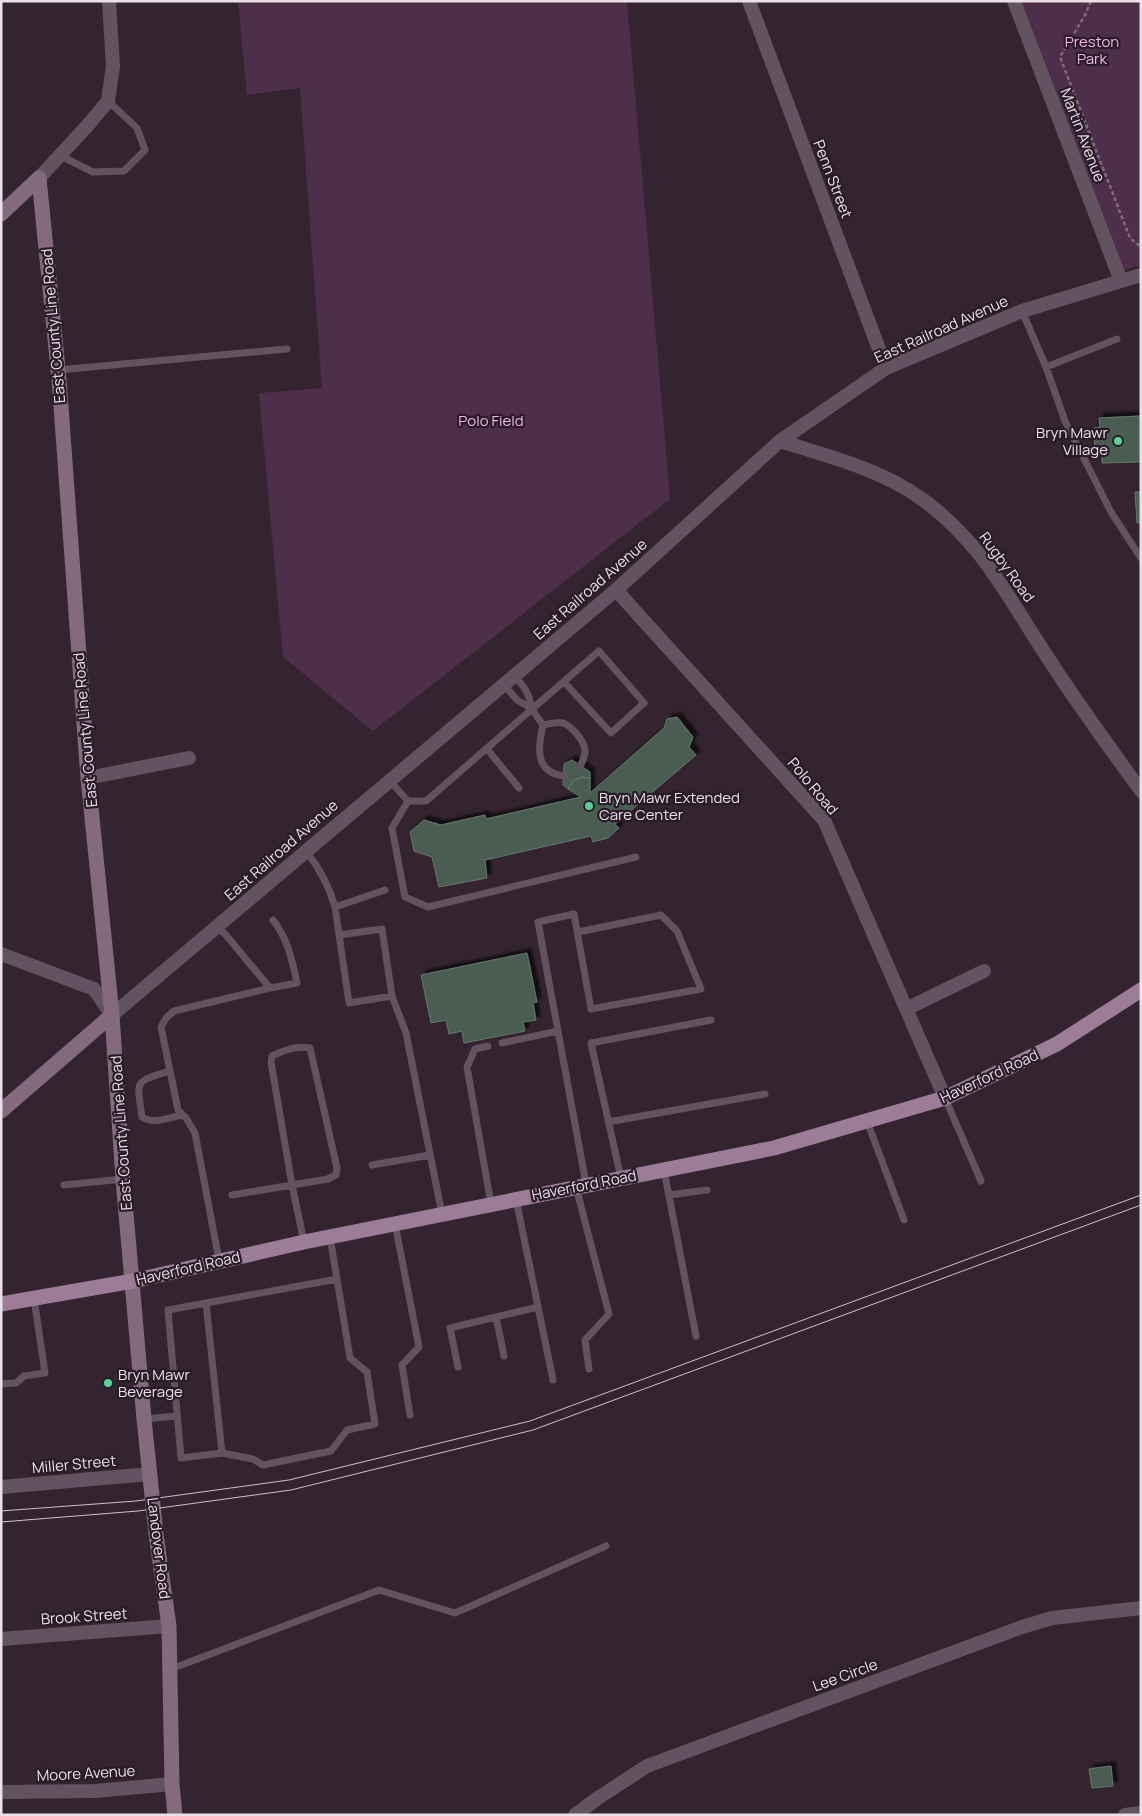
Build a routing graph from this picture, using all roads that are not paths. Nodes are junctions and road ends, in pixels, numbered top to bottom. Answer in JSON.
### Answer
{"nodes":[{"id":1,"x":109,"y":1,"type":"edge"},
{"id":2,"x":749,"y":1,"type":"edge"},
{"id":3,"x":1014,"y":1,"type":"edge"},
{"id":4,"x":108,"y":100,"type":"junction"},
{"id":5,"x":59,"y":155,"type":"junction"},
{"id":6,"x":39,"y":178,"type":"junction"},
{"id":7,"x":1,"y":214,"type":"edge"},
{"id":8,"x":1141,"y":275,"type":"edge"},
{"id":9,"x":1121,"y":281,"type":"junction"},
{"id":10,"x":1022,"y":311,"type":"junction"},
{"id":11,"x":1116,"y":339,"type":"dead end"},
{"id":12,"x":287,"y":349,"type":"dead end"},
{"id":13,"x":1046,"y":366,"type":"junction"},
{"id":14,"x":886,"y":368,"type":"junction"},
{"id":15,"x":58,"y":370,"type":"junction"},
{"id":16,"x":780,"y":441,"type":"junction"},
{"id":17,"x":1140,"y":554,"type":"edge"},
{"id":18,"x":616,"y":590,"type":"junction"},
{"id":19,"x":509,"y":681,"type":"junction"},
{"id":20,"x":564,"y":682,"type":"junction"},
{"id":21,"x":531,"y":708,"type":"junction"},
{"id":22,"x":543,"y":725,"type":"junction"},
{"id":23,"x":487,"y":748,"type":"junction"},
{"id":24,"x":189,"y":758,"type":"dead end"},
{"id":25,"x":580,"y":766,"type":"dead end"},
{"id":26,"x":564,"y":776,"type":"dead end"},
{"id":27,"x":88,"y":778,"type":"junction"},
{"id":28,"x":389,"y":780,"type":"junction"},
{"id":29,"x":519,"y":788,"type":"dead end"},
{"id":30,"x":1141,"y":791,"type":"edge"},
{"id":31,"x":408,"y":800,"type":"junction"},
{"id":32,"x":305,"y":851,"type":"junction"},
{"id":33,"x":636,"y":857,"type":"dead end"},
{"id":34,"x":384,"y":890,"type":"dead end"},
{"id":35,"x":334,"y":908,"type":"junction"},
{"id":36,"x":273,"y":920,"type":"dead end"},
{"id":37,"x":216,"y":927,"type":"junction"},
{"id":38,"x":578,"y":932,"type":"junction"},
{"id":39,"x":339,"y":935,"type":"junction"},
{"id":40,"x":1,"y":954,"type":"edge"},
{"id":41,"x":984,"y":971,"type":"dead end"},
{"id":42,"x":270,"y":988,"type":"junction"},
{"id":43,"x":1141,"y":990,"type":"edge"},
{"id":44,"x":392,"y":996,"type":"junction"},
{"id":45,"x":906,"y":1009,"type":"junction"},
{"id":46,"x":112,"y":1015,"type":"junction"},
{"id":47,"x":711,"y":1020,"type":"dead end"},
{"id":48,"x":558,"y":1031,"type":"junction"},
{"id":49,"x":502,"y":1043,"type":"dead end"},
{"id":50,"x":488,"y":1046,"type":"dead end"},
{"id":51,"x":170,"y":1072,"type":"junction"},
{"id":52,"x":765,"y":1094,"type":"dead end"},
{"id":53,"x":946,"y":1098,"type":"junction"},
{"id":54,"x":1,"y":1111,"type":"edge"},
{"id":55,"x":183,"y":1115,"type":"junction"},
{"id":56,"x":867,"y":1121,"type":"junction"},
{"id":57,"x":608,"y":1122,"type":"junction"},
{"id":58,"x":430,"y":1155,"type":"junction"},
{"id":59,"x":372,"y":1165,"type":"dead end"},
{"id":60,"x":664,"y":1169,"type":"junction"},
{"id":61,"x":123,"y":1178,"type":"junction"},
{"id":62,"x":621,"y":1178,"type":"junction"},
{"id":63,"x":981,"y":1181,"type":"dead end"},
{"id":64,"x":64,"y":1185,"type":"dead end"},
{"id":65,"x":292,"y":1185,"type":"junction"},
{"id":66,"x":581,"y":1185,"type":"junction"},
{"id":67,"x":707,"y":1190,"type":"dead end"},
{"id":68,"x":232,"y":1195,"type":"dead end"},
{"id":69,"x":669,"y":1195,"type":"junction"},
{"id":70,"x":516,"y":1199,"type":"junction"},
{"id":71,"x":491,"y":1204,"type":"junction"},
{"id":72,"x":442,"y":1214,"type":"junction"},
{"id":73,"x":904,"y":1220,"type":"dead end"},
{"id":74,"x":394,"y":1224,"type":"junction"},
{"id":75,"x":330,"y":1237,"type":"junction"},
{"id":76,"x":304,"y":1242,"type":"junction"},
{"id":77,"x":220,"y":1260,"type":"junction"},
{"id":78,"x":337,"y":1279,"type":"junction"},
{"id":79,"x":133,"y":1281,"type":"junction"},
{"id":80,"x":34,"y":1298,"type":"junction"},
{"id":81,"x":206,"y":1303,"type":"junction"},
{"id":82,"x":1,"y":1304,"type":"edge"},
{"id":83,"x":538,"y":1307,"type":"junction"},
{"id":84,"x":496,"y":1317,"type":"junction"},
{"id":85,"x":696,"y":1336,"type":"dead end"},
{"id":86,"x":504,"y":1356,"type":"dead end"},
{"id":87,"x":458,"y":1367,"type":"dead end"},
{"id":88,"x":589,"y":1369,"type":"dead end"},
{"id":89,"x":553,"y":1380,"type":"dead end"},
{"id":90,"x":1,"y":1384,"type":"edge"},
{"id":91,"x":410,"y":1415,"type":"dead end"},
{"id":92,"x":177,"y":1416,"type":"junction"},
{"id":93,"x":144,"y":1419,"type":"junction"},
{"id":94,"x":222,"y":1453,"type":"junction"},
{"id":95,"x":150,"y":1474,"type":"junction"},
{"id":96,"x":1,"y":1487,"type":"edge"},
{"id":97,"x":606,"y":1546,"type":"dead end"},
{"id":98,"x":1141,"y":1608,"type":"edge"},
{"id":99,"x":169,"y":1626,"type":"junction"},
{"id":100,"x":1,"y":1639,"type":"edge"},
{"id":101,"x":171,"y":1669,"type":"junction"},
{"id":102,"x":172,"y":1784,"type":"junction"},
{"id":103,"x":1,"y":1792,"type":"edge"},
{"id":104,"x":1141,"y":1813,"type":"edge"},
{"id":105,"x":175,"y":1815,"type":"edge"},
{"id":106,"x":575,"y":1815,"type":"edge"},
{"id":107,"x":1126,"y":1815,"type":"edge"}],
"edges":[{"from":1,"to":4,"type":"street"},
{"from":2,"to":14,"type":"street","name":"Penn Street"},
{"from":3,"to":9,"type":"street","name":"Martin Avenue"},
{"from":4,"to":5,"type":"street"},
{"from":4,"to":5,"type":"lane"},
{"from":5,"to":6,"type":"street"},
{"from":6,"to":7,"type":"street"},
{"from":6,"to":15,"type":"street","name":"East County Line Road"},
{"from":8,"to":9,"type":"street","name":"East Railroad Avenue"},
{"from":9,"to":10,"type":"street","name":"East Railroad Avenue"},
{"from":10,"to":13,"type":"lane"},
{"from":10,"to":14,"type":"street","name":"East Railroad Avenue"},
{"from":11,"to":13,"type":"lane"},
{"from":12,"to":15,"type":"lane"},
{"from":13,"to":17,"type":"lane"},
{"from":14,"to":16,"type":"street","name":"East Railroad Avenue"},
{"from":15,"to":27,"type":"street","name":"East County Line Road"},
{"from":16,"to":18,"type":"street","name":"East Railroad Avenue"},
{"from":16,"to":30,"type":"street","name":"Rugby Road"},
{"from":18,"to":19,"type":"street","name":"East Railroad Avenue"},
{"from":18,"to":45,"type":"street","name":"Polo Road"},
{"from":19,"to":21,"type":"lane"},
{"from":19,"to":21,"type":"lane"},
{"from":19,"to":28,"type":"street","name":"East Railroad Avenue"},
{"from":20,"to":20,"type":"lane"},
{"from":20,"to":21,"type":"lane"},
{"from":21,"to":22,"type":"lane"},
{"from":21,"to":23,"type":"lane"},
{"from":22,"to":25,"type":"lane"},
{"from":22,"to":26,"type":"lane"},
{"from":23,"to":29,"type":"lane"},
{"from":23,"to":31,"type":"lane"},
{"from":24,"to":27,"type":"street"},
{"from":27,"to":46,"type":"street","name":"East County Line Road"},
{"from":28,"to":31,"type":"lane"},
{"from":28,"to":32,"type":"street","name":"East Railroad Avenue"},
{"from":31,"to":33,"type":"lane"},
{"from":32,"to":35,"type":"lane"},
{"from":32,"to":37,"type":"street","name":"East Railroad Avenue"},
{"from":34,"to":35,"type":"lane"},
{"from":35,"to":39,"type":"lane"},
{"from":36,"to":42,"type":"lane"},
{"from":37,"to":42,"type":"lane"},
{"from":37,"to":46,"type":"street","name":"East Railroad Avenue"},
{"from":38,"to":38,"type":"lane"},
{"from":38,"to":48,"type":"lane"},
{"from":39,"to":44,"type":"lane"},
{"from":39,"to":44,"type":"lane"},
{"from":40,"to":46,"type":"street"},
{"from":41,"to":45,"type":"street"},
{"from":42,"to":51,"type":"lane"},
{"from":43,"to":53,"type":"main road","name":"Haverford Road"},
{"from":44,"to":58,"type":"lane"},
{"from":45,"to":53,"type":"street","name":"Polo Road"},
{"from":46,"to":54,"type":"street"},
{"from":46,"to":61,"type":"street","name":"East County Line Road"},
{"from":47,"to":57,"type":"lane"},
{"from":48,"to":49,"type":"lane"},
{"from":48,"to":66,"type":"lane"},
{"from":50,"to":71,"type":"lane"},
{"from":51,"to":55,"type":"lane"},
{"from":51,"to":55,"type":"lane"},
{"from":52,"to":57,"type":"lane"},
{"from":53,"to":56,"type":"main road","name":"Haverford Road"},
{"from":53,"to":63,"type":"lane"},
{"from":55,"to":77,"type":"lane"},
{"from":56,"to":60,"type":"main road","name":"Haverford Road"},
{"from":56,"to":73,"type":"lane"},
{"from":57,"to":62,"type":"lane"},
{"from":58,"to":59,"type":"lane"},
{"from":58,"to":72,"type":"lane"},
{"from":60,"to":62,"type":"main road","name":"Haverford Road"},
{"from":60,"to":69,"type":"lane"},
{"from":61,"to":64,"type":"lane"},
{"from":61,"to":79,"type":"street","name":"East County Line Road"},
{"from":62,"to":66,"type":"main road","name":"Haverford Road"},
{"from":65,"to":65,"type":"lane"},
{"from":65,"to":68,"type":"lane"},
{"from":65,"to":76,"type":"lane"},
{"from":66,"to":70,"type":"main road","name":"Haverford Road"},
{"from":66,"to":88,"type":"lane"},
{"from":67,"to":69,"type":"lane"},
{"from":69,"to":85,"type":"lane"},
{"from":70,"to":71,"type":"main road","name":"Haverford Road"},
{"from":70,"to":83,"type":"lane"},
{"from":71,"to":72,"type":"main road","name":"Haverford Road"},
{"from":72,"to":74,"type":"main road","name":"Haverford Road"},
{"from":74,"to":75,"type":"main road","name":"Haverford Road"},
{"from":74,"to":91,"type":"lane"},
{"from":75,"to":76,"type":"main road","name":"Haverford Road"},
{"from":75,"to":78,"type":"lane"},
{"from":76,"to":77,"type":"main road","name":"Haverford Road"},
{"from":77,"to":79,"type":"main road","name":"Haverford Road"},
{"from":78,"to":81,"type":"lane"},
{"from":78,"to":94,"type":"lane"},
{"from":79,"to":80,"type":"main road","name":"Haverford Road"},
{"from":79,"to":93,"type":"street","name":"Landover Road"},
{"from":80,"to":82,"type":"main road","name":"Haverford Road"},
{"from":80,"to":90,"type":"lane"},
{"from":81,"to":92,"type":"lane"},
{"from":81,"to":94,"type":"lane"},
{"from":83,"to":84,"type":"lane"},
{"from":83,"to":89,"type":"lane"},
{"from":84,"to":86,"type":"lane"},
{"from":84,"to":87,"type":"lane"},
{"from":92,"to":93,"type":"lane"},
{"from":92,"to":94,"type":"lane"},
{"from":93,"to":95,"type":"street","name":"Landover Road"},
{"from":95,"to":96,"type":"street","name":"Miller Street"},
{"from":95,"to":99,"type":"street","name":"Landover Road"},
{"from":97,"to":101,"type":"lane"},
{"from":98,"to":106,"type":"street","name":"Lee Circle"},
{"from":99,"to":100,"type":"street","name":"Brook Street"},
{"from":99,"to":101,"type":"street","name":"Landover Road"},
{"from":101,"to":102,"type":"street","name":"Landover Road"},
{"from":102,"to":103,"type":"street","name":"Moore Avenue"},
{"from":102,"to":105,"type":"street","name":"Landover Road"},
{"from":104,"to":107,"type":"street"}]}
